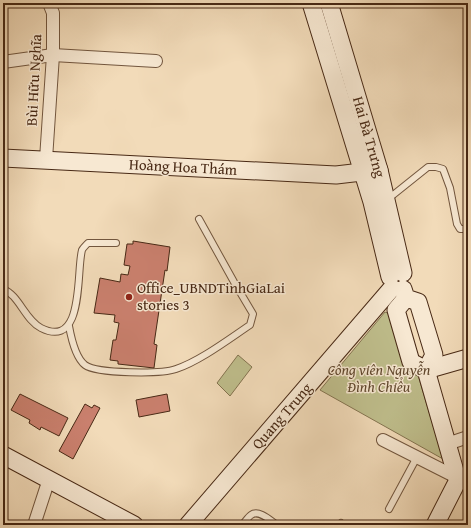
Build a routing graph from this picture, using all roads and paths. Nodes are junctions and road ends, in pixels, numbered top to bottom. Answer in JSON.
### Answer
{"nodes":[{"id":1,"x":49,"y":3,"type":"edge"},
{"id":2,"x":310,"y":3,"type":"edge"},
{"id":3,"x":331,"y":3,"type":"edge"},
{"id":4,"x":53,"y":55,"type":"junction"},
{"id":5,"x":156,"y":61,"type":"dead end"},
{"id":6,"x":3,"y":62,"type":"edge"},
{"id":7,"x":3,"y":158,"type":"edge"},
{"id":8,"x":46,"y":159,"type":"junction"},
{"id":9,"x":371,"y":170,"type":"junction"},
{"id":10,"x":380,"y":201,"type":"junction"},
{"id":11,"x":199,"y":219,"type":"dead end"},
{"id":12,"x":468,"y":229,"type":"edge"},
{"id":13,"x":116,"y":243,"type":"dead end"},
{"id":14,"x":399,"y":285,"type":"junction"},
{"id":15,"x":3,"y":289,"type":"edge"},
{"id":16,"x":69,"y":326,"type":"junction"},
{"id":17,"x":468,"y":358,"type":"edge"},
{"id":18,"x":426,"y":370,"type":"junction"},
{"id":19,"x":468,"y":437,"type":"edge"},
{"id":20,"x":383,"y":440,"type":"dead end"},
{"id":21,"x":447,"y":444,"type":"junction"},
{"id":22,"x":3,"y":455,"type":"edge"},
{"id":23,"x":417,"y":458,"type":"junction"},
{"id":24,"x":49,"y":479,"type":"junction"},
{"id":25,"x":463,"y":481,"type":"edge"},
{"id":26,"x":389,"y":509,"type":"dead end"},
{"id":27,"x":34,"y":525,"type":"edge"},
{"id":28,"x":134,"y":525,"type":"edge"},
{"id":29,"x":188,"y":525,"type":"edge"},
{"id":30,"x":242,"y":525,"type":"edge"},
{"id":31,"x":277,"y":525,"type":"edge"},
{"id":32,"x":435,"y":525,"type":"edge"}],
"edges":[{"from":1,"to":4,"type":"street","name":"Bùi Hữu Nghĩa"},
{"from":2,"to":9,"type":"street"},
{"from":3,"to":9,"type":"street","name":"Hai Bà Trưng"},
{"from":4,"to":5,"type":"street"},
{"from":4,"to":6,"type":"street"},
{"from":4,"to":8,"type":"street","name":"Bùi Hữu Nghĩa"},
{"from":7,"to":8,"type":"street","name":"Hoàng Hoa Thám"},
{"from":8,"to":9,"type":"street","name":"Hoàng Hoa Thám"},
{"from":9,"to":10,"type":"street"},
{"from":10,"to":12,"type":"lane"},
{"from":10,"to":14,"type":"street"},
{"from":11,"to":16,"type":"lane"},
{"from":13,"to":16,"type":"lane"},
{"from":14,"to":18,"type":"street"},
{"from":14,"to":18,"type":"street"},
{"from":14,"to":29,"type":"street","name":"Quang Trung"},
{"from":15,"to":16,"type":"lane"},
{"from":17,"to":18,"type":"street"},
{"from":18,"to":21,"type":"street"},
{"from":19,"to":21,"type":"street"},
{"from":20,"to":23,"type":"street"},
{"from":21,"to":25,"type":"street"},
{"from":22,"to":24,"type":"street"},
{"from":23,"to":25,"type":"street"},
{"from":23,"to":26,"type":"lane"},
{"from":24,"to":27,"type":"street"},
{"from":24,"to":28,"type":"street"},
{"from":25,"to":32,"type":"street"},
{"from":30,"to":31,"type":"lane"}]}
